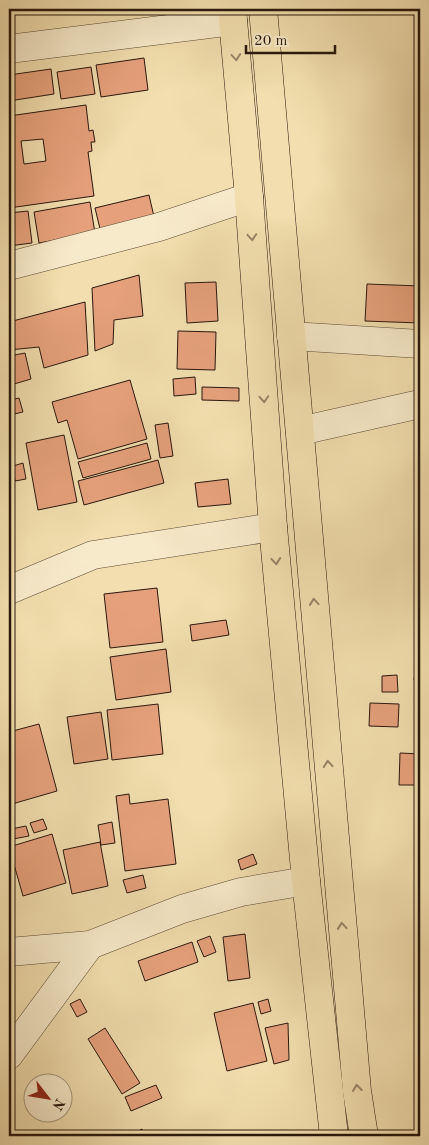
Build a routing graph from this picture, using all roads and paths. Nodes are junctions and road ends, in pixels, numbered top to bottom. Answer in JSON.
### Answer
{"nodes":[{"id":1,"x":263,"y":9,"type":"edge"},
{"id":2,"x":232,"y":15,"type":"edge"},
{"id":3,"x":9,"y":49,"type":"edge"},
{"id":4,"x":249,"y":197,"type":"junction"},
{"id":5,"x":9,"y":266,"type":"edge"},
{"id":6,"x":292,"y":336,"type":"junction"},
{"id":7,"x":420,"y":344,"type":"edge"},
{"id":8,"x":420,"y":404,"type":"edge"},
{"id":9,"x":300,"y":431,"type":"junction"},
{"id":10,"x":273,"y":527,"type":"junction"},
{"id":11,"x":9,"y":590,"type":"edge"},
{"id":12,"x":306,"y":882,"type":"junction"},
{"id":13,"x":90,"y":944,"type":"junction"},
{"id":14,"x":9,"y":952,"type":"edge"},
{"id":15,"x":9,"y":1055,"type":"edge"},
{"id":16,"x":334,"y":1136,"type":"edge"},
{"id":17,"x":364,"y":1136,"type":"edge"}],
"edges":[{"from":1,"to":6,"type":"main road"},
{"from":2,"to":3,"type":"street"},
{"from":2,"to":4,"type":"main road","one_way":true},
{"from":4,"to":5,"type":"street"},
{"from":4,"to":10,"type":"main road","one_way":true},
{"from":6,"to":7,"type":"street"},
{"from":6,"to":9,"type":"main road"},
{"from":8,"to":9,"type":"street"},
{"from":17,"to":9,"type":"main road","one_way":true},
{"from":10,"to":11,"type":"street"},
{"from":10,"to":12,"type":"main road","one_way":true},
{"from":12,"to":13,"type":"street"},
{"from":12,"to":16,"type":"main road"},
{"from":13,"to":14,"type":"street"},
{"from":13,"to":15,"type":"street"}]}
